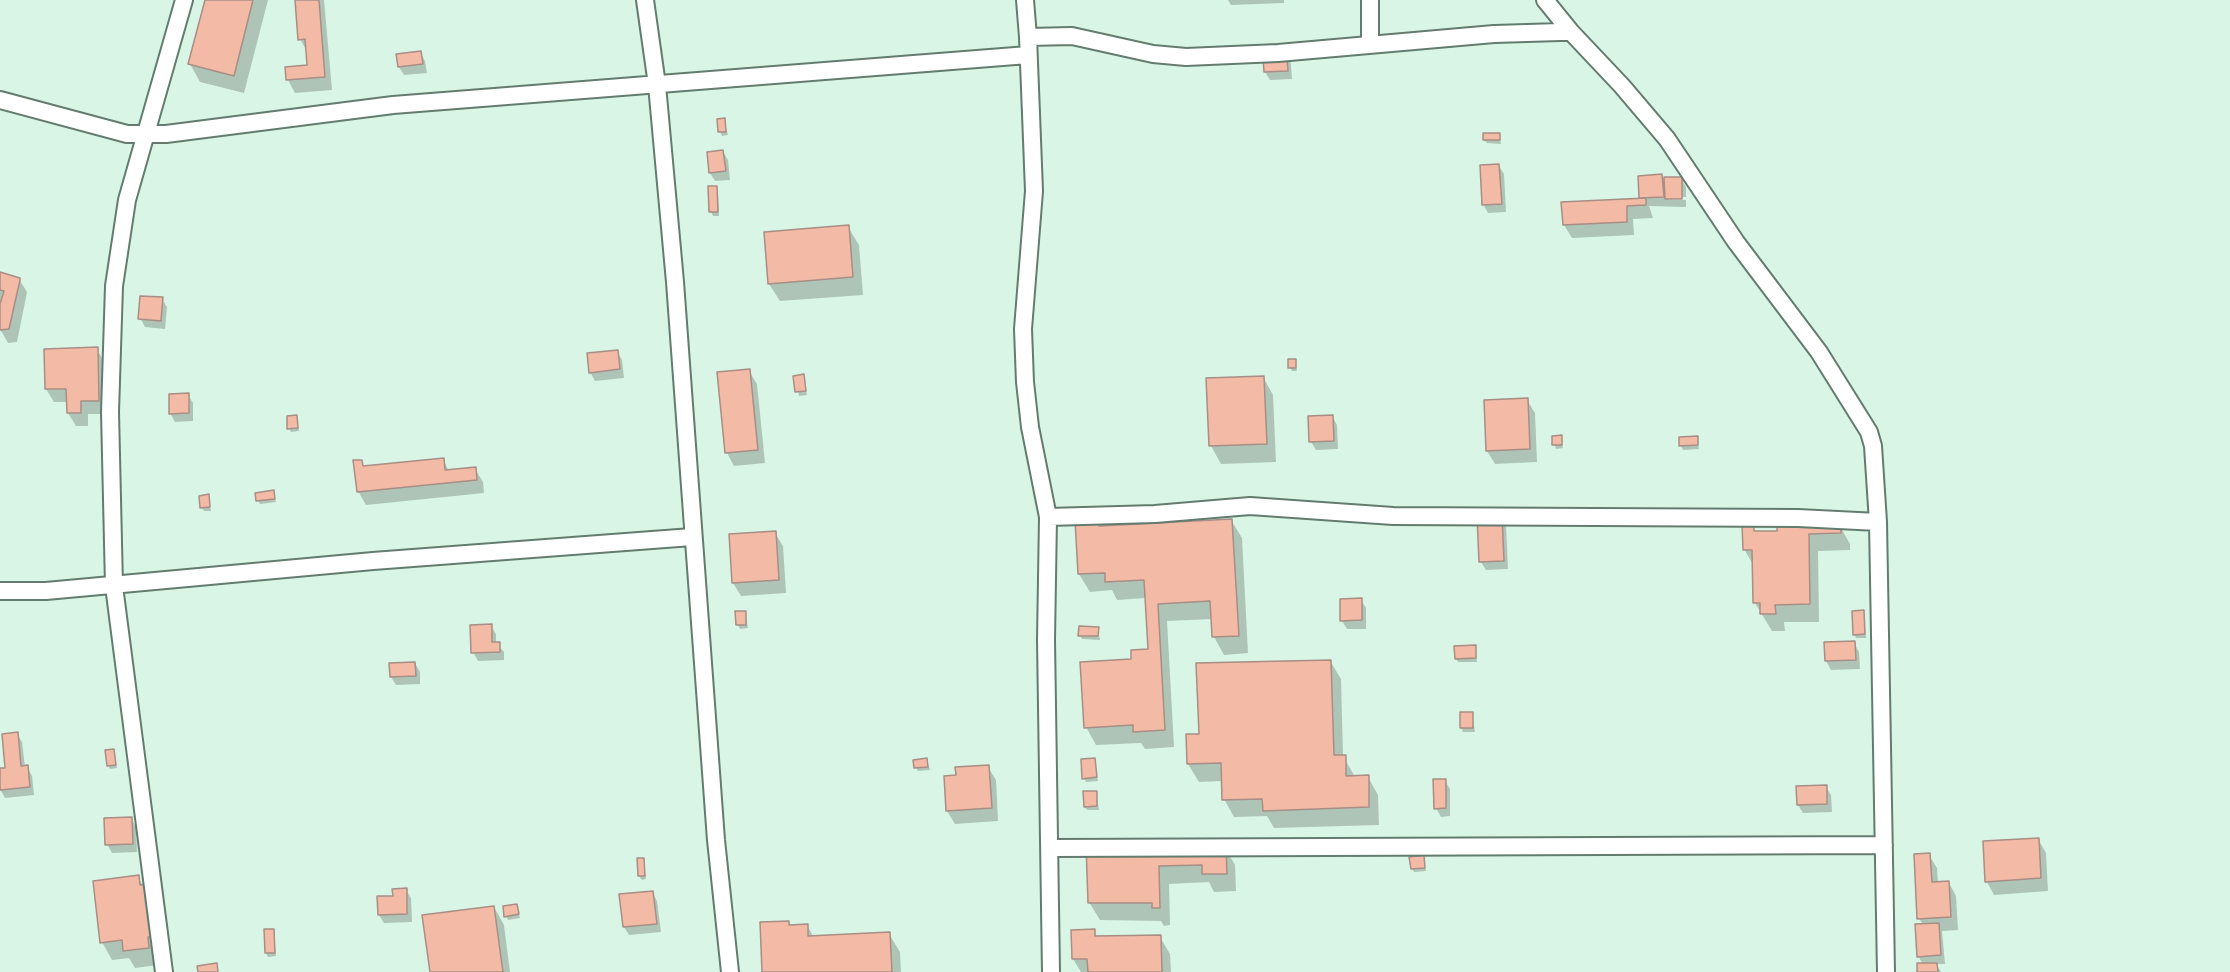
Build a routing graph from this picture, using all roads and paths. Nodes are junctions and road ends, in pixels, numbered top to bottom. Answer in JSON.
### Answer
{"nodes":[{"id":1,"x":184,"y":0,"type":"edge"},
{"id":2,"x":645,"y":0,"type":"edge"},
{"id":3,"x":1025,"y":0,"type":"edge"},
{"id":4,"x":1370,"y":0,"type":"edge"},
{"id":5,"x":1545,"y":0,"type":"edge"},
{"id":6,"x":1571,"y":32,"type":"junction"},
{"id":7,"x":1028,"y":37,"type":"junction"},
{"id":8,"x":1370,"y":45,"type":"junction"},
{"id":9,"x":1028,"y":55,"type":"junction"},
{"id":10,"x":657,"y":85,"type":"junction"},
{"id":11,"x":0,"y":100,"type":"edge"},
{"id":12,"x":145,"y":134,"type":"junction"},
{"id":13,"x":1048,"y":517,"type":"junction"},
{"id":14,"x":1878,"y":522,"type":"junction"},
{"id":15,"x":692,"y":537,"type":"junction"},
{"id":16,"x":114,"y":586,"type":"junction"},
{"id":17,"x":0,"y":591,"type":"edge"},
{"id":18,"x":1884,"y":846,"type":"junction"},
{"id":19,"x":1051,"y":848,"type":"junction"},
{"id":20,"x":164,"y":972,"type":"edge"},
{"id":21,"x":730,"y":972,"type":"edge"},
{"id":22,"x":1052,"y":972,"type":"edge"},
{"id":23,"x":1886,"y":972,"type":"edge"}],
"edges":[{"from":1,"to":12,"type":"street"},
{"from":2,"to":10,"type":"street"},
{"from":3,"to":7,"type":"street"},
{"from":4,"to":8,"type":"street"},
{"from":5,"to":6,"type":"street"},
{"from":6,"to":8,"type":"street"},
{"from":6,"to":14,"type":"street"},
{"from":7,"to":8,"type":"street"},
{"from":7,"to":9,"type":"street"},
{"from":9,"to":10,"type":"street"},
{"from":9,"to":13,"type":"street"},
{"from":10,"to":12,"type":"street"},
{"from":10,"to":15,"type":"street"},
{"from":11,"to":12,"type":"street"},
{"from":12,"to":16,"type":"street"},
{"from":13,"to":14,"type":"street"},
{"from":13,"to":19,"type":"street"},
{"from":14,"to":18,"type":"street"},
{"from":15,"to":16,"type":"street"},
{"from":15,"to":21,"type":"street"},
{"from":16,"to":17,"type":"street"},
{"from":16,"to":20,"type":"street"},
{"from":18,"to":19,"type":"street"},
{"from":18,"to":23,"type":"street"},
{"from":19,"to":22,"type":"street"}]}
